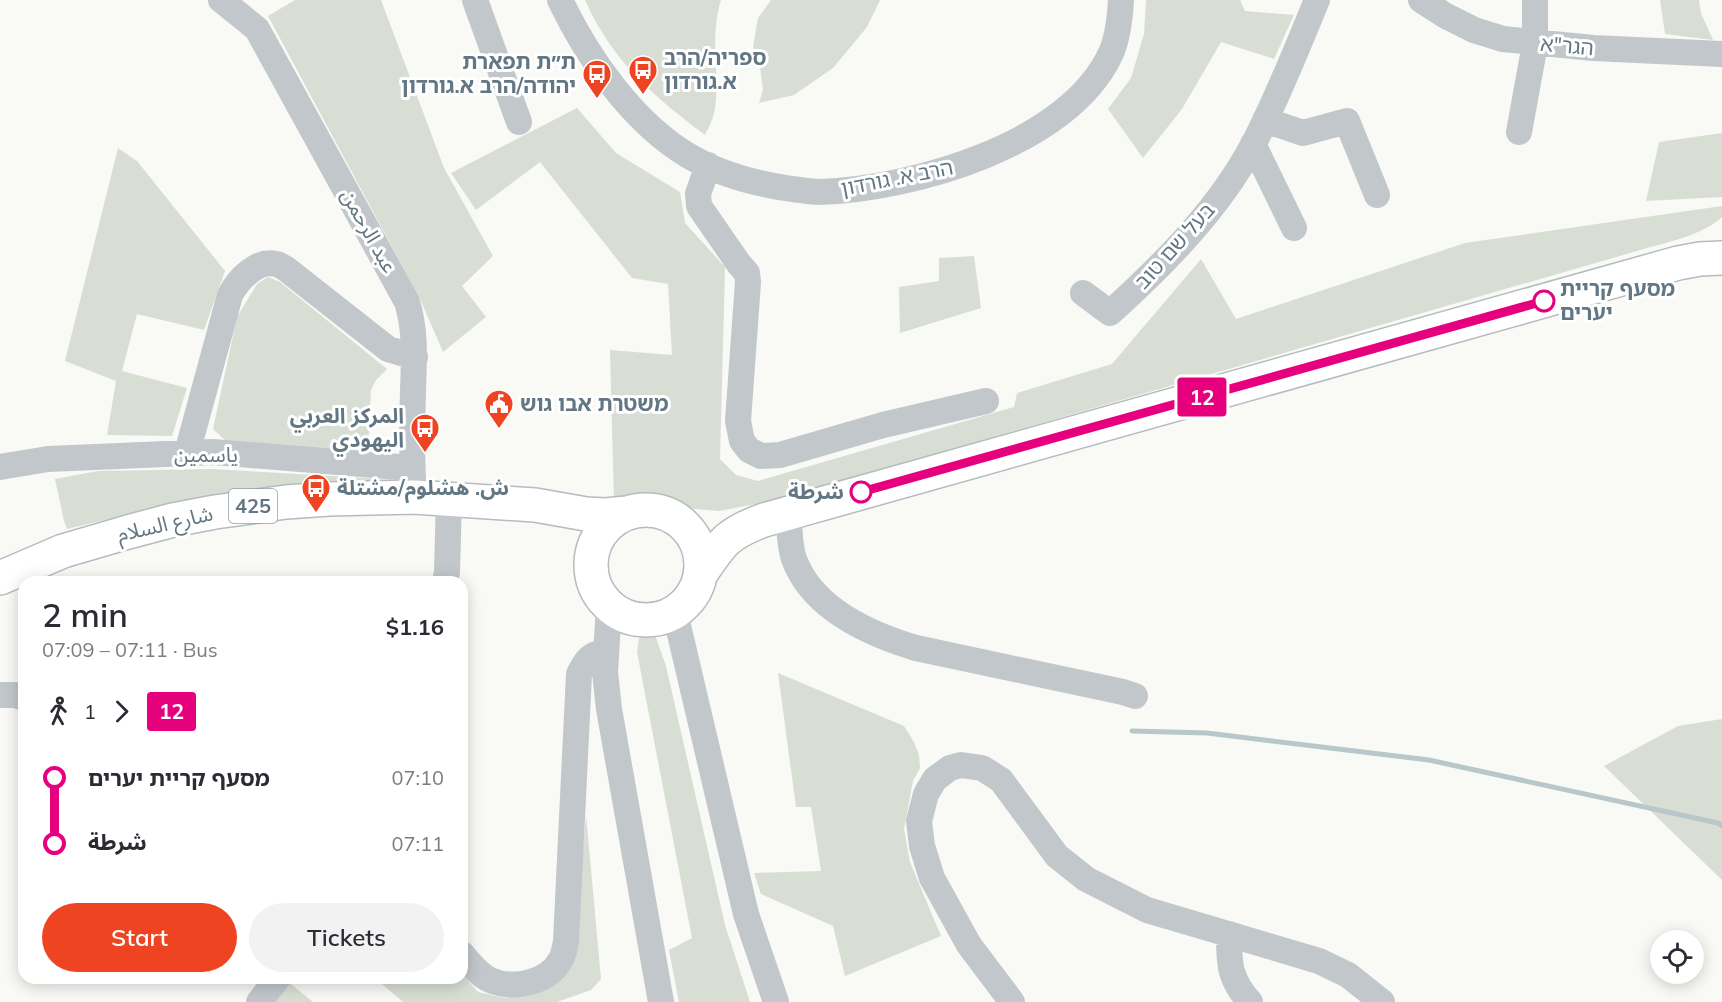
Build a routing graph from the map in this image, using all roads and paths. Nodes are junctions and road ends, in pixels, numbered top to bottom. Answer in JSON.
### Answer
{"nodes":[{"id":1,"x":221,"y":0,"type":"edge"},
{"id":2,"x":476,"y":0,"type":"edge"},
{"id":3,"x":560,"y":0,"type":"edge"},
{"id":4,"x":1121,"y":0,"type":"edge"},
{"id":5,"x":1317,"y":0,"type":"edge"},
{"id":6,"x":1421,"y":0,"type":"edge"},
{"id":7,"x":1535,"y":0,"type":"edge"},
{"id":8,"x":1535,"y":44,"type":"junction"},
{"id":9,"x":1695,"y":53,"type":"junction"},
{"id":10,"x":1722,"y":54,"type":"edge"},
{"id":11,"x":1722,"y":69,"type":"edge"},
{"id":12,"x":1264,"y":120,"type":"junction"},
{"id":13,"x":519,"y":122,"type":"dead end"},
{"id":14,"x":1519,"y":132,"type":"dead end"},
{"id":15,"x":1253,"y":144,"type":"junction"},
{"id":16,"x":708,"y":165,"type":"junction"},
{"id":17,"x":1377,"y":195,"type":"dead end"},
{"id":18,"x":1294,"y":228,"type":"dead end"},
{"id":19,"x":1722,"y":238,"type":"edge"},
{"id":20,"x":1722,"y":258,"type":"edge"},
{"id":21,"x":1658,"y":269,"type":"junction"},
{"id":22,"x":1083,"y":293,"type":"dead end"},
{"id":23,"x":416,"y":357,"type":"junction"},
{"id":24,"x":986,"y":401,"type":"dead end"},
{"id":25,"x":187,"y":453,"type":"junction"},
{"id":26,"x":0,"y":467,"type":"edge"},
{"id":27,"x":412,"y":482,"type":"junction"},
{"id":28,"x":449,"y":499,"type":"junction"},
{"id":29,"x":516,"y":504,"type":"junction"},
{"id":30,"x":627,"y":513,"type":"junction"},
{"id":31,"x":672,"y":515,"type":"junction"},
{"id":32,"x":776,"y":516,"type":"junction"},
{"id":33,"x":591,"y":561,"type":"junction"},
{"id":34,"x":702,"y":572,"type":"junction"},
{"id":35,"x":446,"y":576,"type":"edge"},
{"id":36,"x":0,"y":578,"type":"edge"},
{"id":37,"x":609,"y":606,"type":"junction"},
{"id":38,"x":675,"y":613,"type":"junction"},
{"id":39,"x":606,"y":651,"type":"junction"},
{"id":40,"x":0,"y":694,"type":"edge"},
{"id":41,"x":18,"y":696,"type":"edge"},
{"id":42,"x":1135,"y":696,"type":"dead end"},
{"id":43,"x":1228,"y":934,"type":"junction"},
{"id":44,"x":468,"y":960,"type":"edge"},
{"id":45,"x":273,"y":984,"type":"edge"},
{"id":46,"x":259,"y":1002,"type":"edge"},
{"id":47,"x":661,"y":1002,"type":"edge"},
{"id":48,"x":776,"y":1002,"type":"edge"},
{"id":49,"x":1012,"y":1002,"type":"edge"},
{"id":50,"x":1250,"y":1002,"type":"edge"},
{"id":51,"x":1382,"y":1002,"type":"edge"}],
"edges":[{"from":1,"to":23,"type":"street","name":"عبد الرحمن"},
{"from":2,"to":13,"type":"street"},
{"from":3,"to":16,"type":"street","name":"הרב א. גורדון"},
{"from":4,"to":16,"type":"street","name":"הרב א. גורדון"},
{"from":5,"to":12,"type":"street","name":"בעל שם טוב"},
{"from":6,"to":8,"type":"street","name":"הגר\"א"},
{"from":7,"to":8,"type":"street"},
{"from":8,"to":9,"type":"street","name":"הגר\"א"},
{"from":8,"to":14,"type":"street"},
{"from":9,"to":10,"type":"street","name":"הגר\"א"},
{"from":9,"to":11,"type":"street"},
{"from":12,"to":15,"type":"street","name":"בעל שם טוב"},
{"from":12,"to":17,"type":"street"},
{"from":15,"to":18,"type":"street"},
{"from":15,"to":22,"type":"street","name":"בעל שם טוב"},
{"from":16,"to":24,"type":"street"},
{"from":19,"to":21,"type":"main road","number":"425"},
{"from":20,"to":21,"type":"main road","number":"425"},
{"from":21,"to":32,"type":"main road","number":"425"},
{"from":23,"to":25,"type":"street"},
{"from":23,"to":27,"type":"street","name":"عبد الرحمن"},
{"from":25,"to":26,"type":"street","name":"ياسمين"},
{"from":25,"to":27,"type":"street","name":"ياسمين"},
{"from":27,"to":28,"type":"main road","name":"شارع السلام","number":"425"},
{"from":27,"to":36,"type":"main road","name":"شارع السلام","number":"425"},
{"from":28,"to":29,"type":"main road","name":"شارع السلام","number":"425"},
{"from":28,"to":35,"type":"street"},
{"from":29,"to":30,"type":"main road","name":"شارع السلام","number":"425"},
{"from":29,"to":33,"type":"main road","name":"شارع السلام","number":"425"},
{"from":30,"to":31,"type":"main road","number":"425"},
{"from":30,"to":33,"type":"main road","number":"425"},
{"from":31,"to":32,"type":"main road","number":"425"},
{"from":31,"to":34,"type":"main road"},
{"from":32,"to":34,"type":"main road","number":"425"},
{"from":32,"to":42,"type":"street"},
{"from":33,"to":37,"type":"main road","number":"425"},
{"from":34,"to":38,"type":"main road","number":"425"},
{"from":37,"to":38,"type":"main road"},
{"from":37,"to":39,"type":"street"},
{"from":38,"to":48,"type":"street"},
{"from":39,"to":44,"type":"street"},
{"from":39,"to":47,"type":"street"},
{"from":40,"to":41,"type":"street"},
{"from":43,"to":49,"type":"street"},
{"from":43,"to":50,"type":"street"},
{"from":43,"to":51,"type":"street"},
{"from":45,"to":46,"type":"street"}]}
